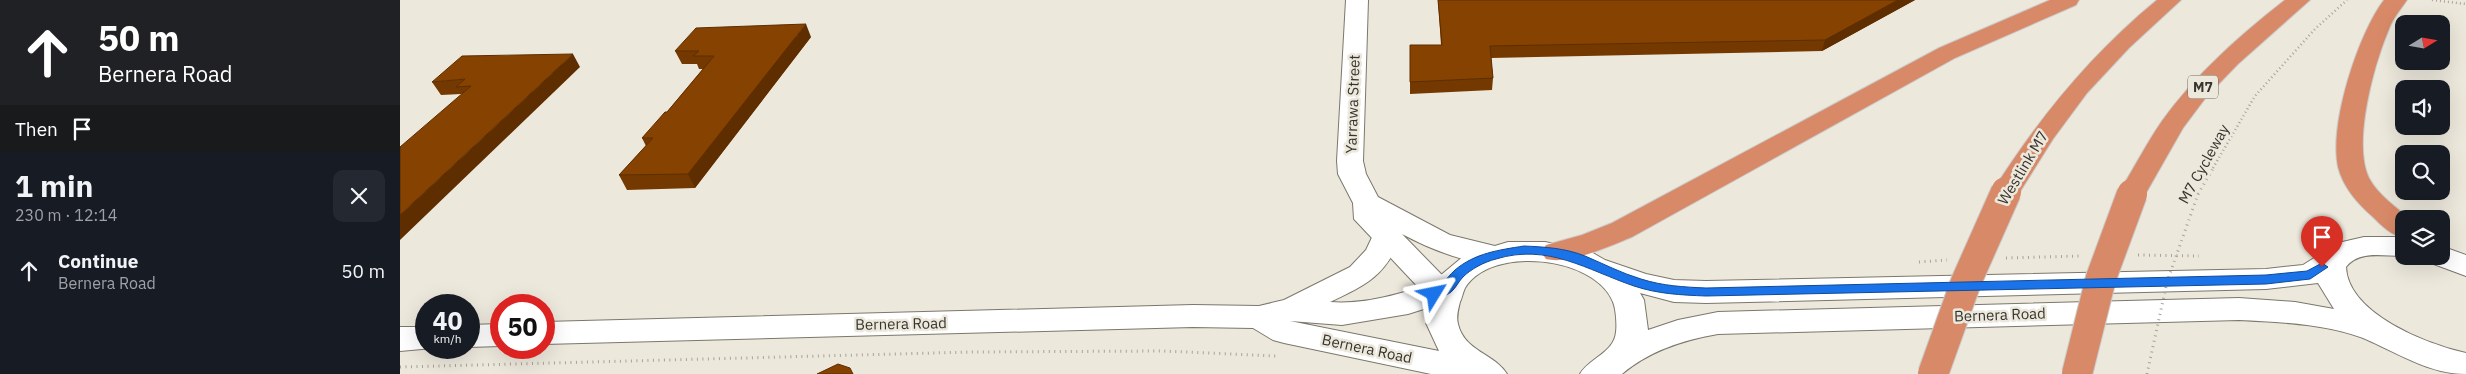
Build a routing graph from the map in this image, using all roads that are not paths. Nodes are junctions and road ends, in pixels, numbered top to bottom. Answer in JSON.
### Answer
{"nodes":[{"id":1,"x":1356,"y":0,"type":"edge"},
{"id":2,"x":2068,"y":0,"type":"edge"},
{"id":3,"x":2170,"y":0,"type":"edge"},
{"id":4,"x":2299,"y":0,"type":"edge"},
{"id":5,"x":2391,"y":5,"type":"edge"},
{"id":6,"x":1367,"y":203,"type":"junction"},
{"id":7,"x":2395,"y":222,"type":"edge"},
{"id":8,"x":1386,"y":236,"type":"junction"},
{"id":9,"x":2395,"y":246,"type":"edge"},
{"id":10,"x":1556,"y":252,"type":"junction"},
{"id":11,"x":1493,"y":255,"type":"junction"},
{"id":12,"x":2334,"y":259,"type":"junction"},
{"id":13,"x":2450,"y":260,"type":"edge"},
{"id":14,"x":2466,"y":266,"type":"edge"},
{"id":15,"x":1600,"y":269,"type":"junction"},
{"id":16,"x":1447,"y":289,"type":"junction"},
{"id":17,"x":1293,"y":309,"type":"junction"},
{"id":18,"x":1259,"y":317,"type":"junction"},
{"id":19,"x":555,"y":334,"type":"edge"},
{"id":20,"x":2386,"y":334,"type":"junction"},
{"id":21,"x":415,"y":338,"type":"edge"},
{"id":22,"x":400,"y":339,"type":"edge"},
{"id":23,"x":2466,"y":365,"type":"edge"},
{"id":24,"x":1608,"y":366,"type":"edge"},
{"id":25,"x":1484,"y":371,"type":"edge"},
{"id":26,"x":1933,"y":374,"type":"edge"},
{"id":27,"x":2077,"y":374,"type":"edge"}],
"edges":[{"from":1,"to":6,"type":"main road","name":"Yarrawa Street"},
{"from":2,"to":10,"type":"highway"},
{"from":3,"to":26,"type":"highway","name":"Westlink M7","bridge":true},
{"from":4,"to":27,"type":"highway","number":"M7","bridge":true},
{"from":5,"to":7,"type":"highway"},
{"from":6,"to":8,"type":"main road","name":"Yarrawa Street"},
{"from":6,"to":11,"type":"main road"},
{"from":8,"to":16,"type":"main road","name":"Yarrawa Street"},
{"from":8,"to":17,"type":"main road"},
{"from":9,"to":12,"type":"main road","name":"Bernera Road"},
{"from":10,"to":11,"type":"main road"},
{"from":10,"to":15,"type":"main road"},
{"from":11,"to":16,"type":"main road"},
{"from":12,"to":15,"type":"main road","name":"Bernera Road"},
{"from":12,"to":20,"type":"main road"},
{"from":13,"to":14,"type":"main road"},
{"from":15,"to":24,"type":"main road"},
{"from":16,"to":17,"type":"main road","name":"Bernera Road"},
{"from":16,"to":25,"type":"main road"},
{"from":17,"to":18,"type":"main road","name":"Bernera Road"},
{"from":18,"to":19,"type":"main road","name":"Bernera Road"},
{"from":18,"to":25,"type":"main road","name":"Bernera Road"},
{"from":20,"to":23,"type":"main road"},
{"from":20,"to":24,"type":"main road","name":"Bernera Road"},
{"from":21,"to":22,"type":"main road"}]}
